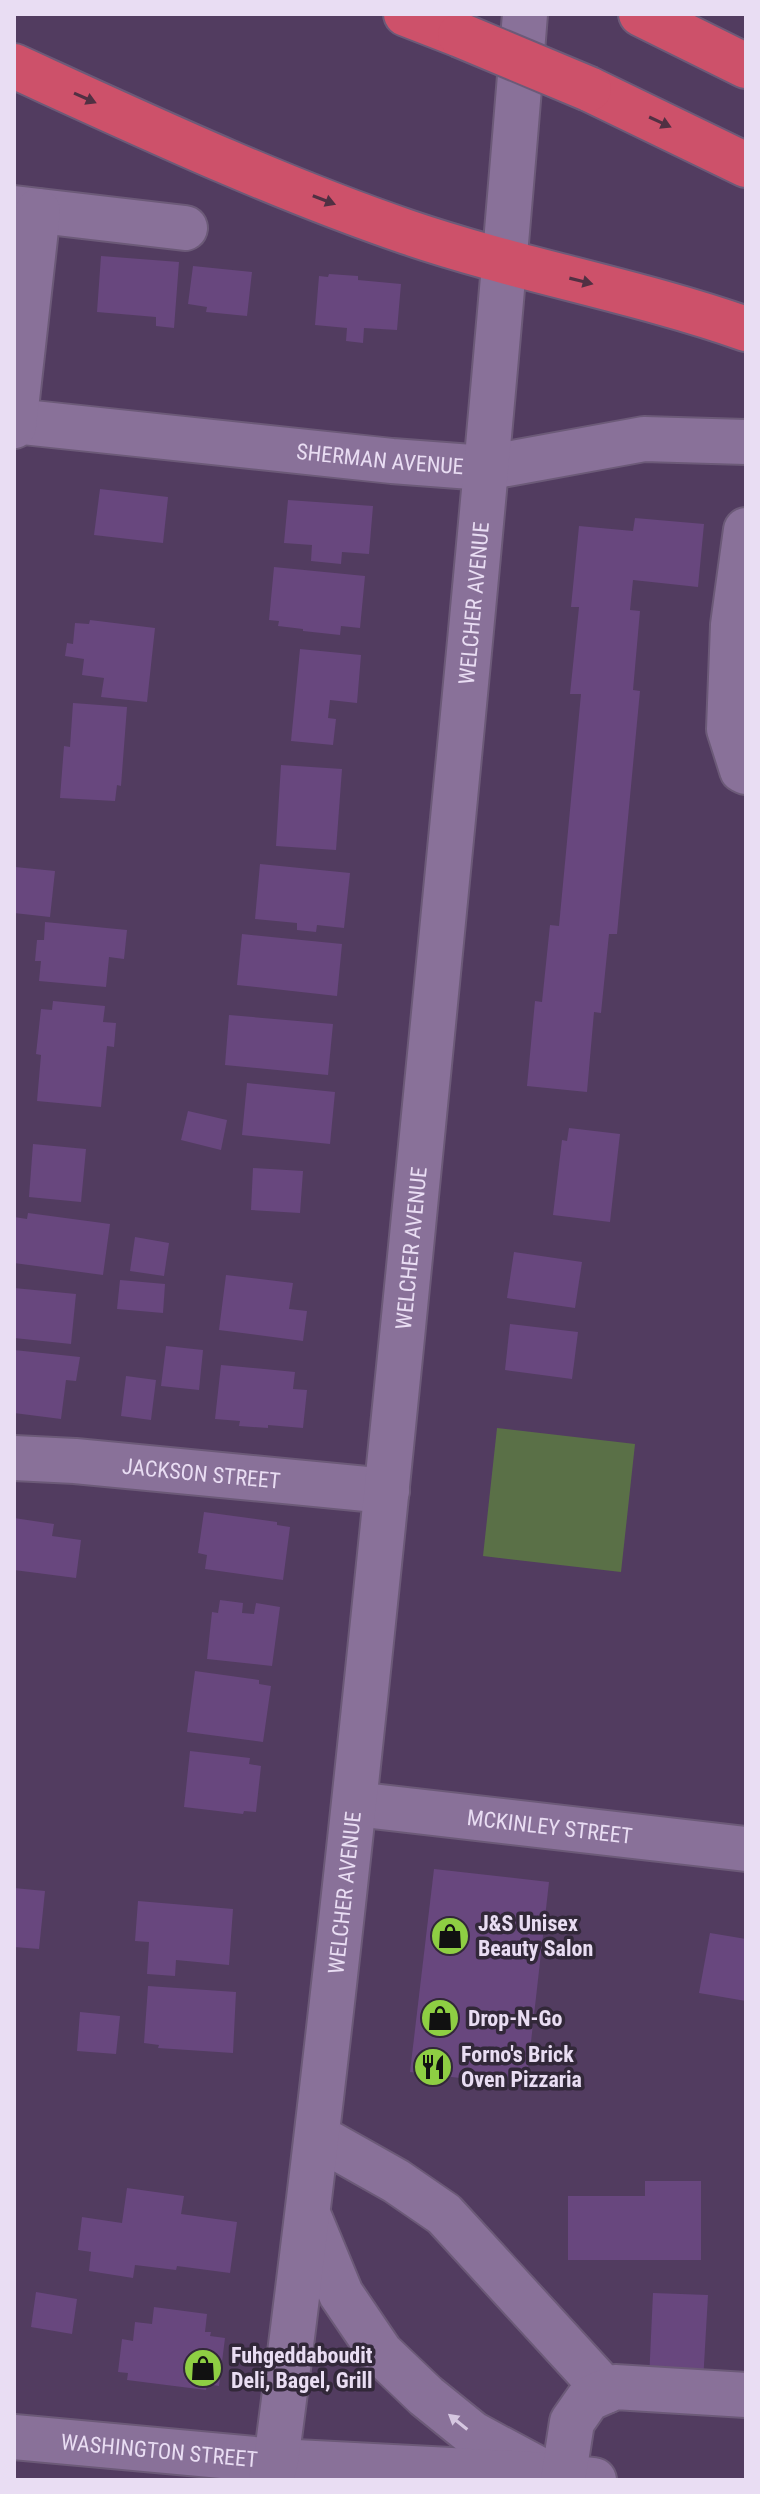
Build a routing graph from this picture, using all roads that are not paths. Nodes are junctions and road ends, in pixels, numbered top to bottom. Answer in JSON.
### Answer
{"nodes":[{"id":1,"x":406,"y":14,"type":"edge"},
{"id":2,"x":525,"y":14,"type":"edge"},
{"id":3,"x":641,"y":14,"type":"edge"},
{"id":4,"x":14,"y":66,"type":"edge"},
{"id":5,"x":746,"y":66,"type":"edge"},
{"id":6,"x":746,"y":165,"type":"edge"},
{"id":7,"x":26,"y":210,"type":"edge"},
{"id":8,"x":185,"y":228,"type":"dead end"},
{"id":9,"x":505,"y":261,"type":"junction"},
{"id":10,"x":746,"y":329,"type":"edge"},
{"id":11,"x":14,"y":424,"type":"edge"},
{"id":12,"x":746,"y":442,"type":"edge"},
{"id":13,"x":485,"y":468,"type":"junction"},
{"id":14,"x":746,"y":530,"type":"edge"},
{"id":15,"x":746,"y":772,"type":"edge"},
{"id":16,"x":14,"y":1458,"type":"edge"},
{"id":17,"x":387,"y":1491,"type":"junction"},
{"id":18,"x":355,"y":1804,"type":"junction"},
{"id":19,"x":746,"y":1849,"type":"edge"},
{"id":20,"x":318,"y":2137,"type":"junction"},
{"id":21,"x":309,"y":2215,"type":"junction"},
{"id":22,"x":606,"y":2391,"type":"junction"},
{"id":23,"x":746,"y":2395,"type":"edge"},
{"id":24,"x":14,"y":2437,"type":"edge"},
{"id":25,"x":274,"y":2470,"type":"edge"},
{"id":26,"x":567,"y":2478,"type":"edge"}],
"edges":[{"from":1,"to":6,"type":"highway","one_way":true,"bridge":true},
{"from":2,"to":9,"type":"street","name":"WELCHER AVENUE"},
{"from":3,"to":5,"type":"highway"},
{"from":4,"to":9,"type":"highway","one_way":true},
{"from":7,"to":8,"type":"street"},
{"from":7,"to":11,"type":"street"},
{"from":9,"to":10,"type":"highway","one_way":true},
{"from":9,"to":13,"type":"street","name":"WELCHER AVENUE"},
{"from":11,"to":13,"type":"street","name":"SHERMAN AVENUE"},
{"from":12,"to":13,"type":"street","name":"SHERMAN AVENUE"},
{"from":13,"to":17,"type":"street","name":"WELCHER AVENUE"},
{"from":14,"to":15,"type":"street"},
{"from":16,"to":17,"type":"street","name":"JACKSON STREET"},
{"from":17,"to":18,"type":"street","name":"WELCHER AVENUE"},
{"from":18,"to":19,"type":"street","name":"MCKINLEY STREET"},
{"from":18,"to":20,"type":"street","name":"WELCHER AVENUE"},
{"from":20,"to":21,"type":"street","name":"WELCHER AVENUE"},
{"from":20,"to":22,"type":"street"},
{"from":21,"to":25,"type":"street","name":"WELCHER AVENUE"},
{"from":26,"to":21,"type":"street","one_way":true},
{"from":22,"to":23,"type":"street"},
{"from":22,"to":26,"type":"street"},
{"from":24,"to":25,"type":"street","name":"WASHINGTON STREET"},
{"from":25,"to":26,"type":"street","name":"WASHINGTON STREET"}]}
